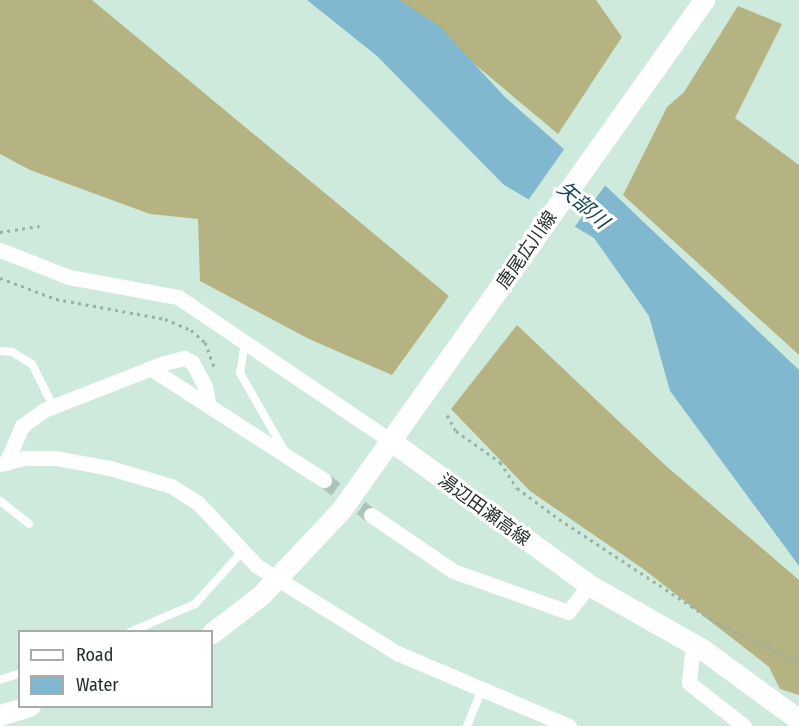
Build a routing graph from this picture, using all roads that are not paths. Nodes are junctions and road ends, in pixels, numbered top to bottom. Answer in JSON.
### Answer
{"nodes":[{"id":1,"x":704,"y":0,"type":"edge"},
{"id":2,"x":0,"y":250,"type":"edge"},
{"id":3,"x":245,"y":342,"type":"junction"},
{"id":4,"x":0,"y":351,"type":"edge"},
{"id":5,"x":150,"y":368,"type":"junction"},
{"id":6,"x":53,"y":406,"type":"junction"},
{"id":7,"x":209,"y":407,"type":"junction"},
{"id":8,"x":391,"y":441,"type":"junction"},
{"id":9,"x":284,"y":451,"type":"junction"},
{"id":10,"x":2,"y":467,"type":"edge"},
{"id":11,"x":324,"y":480,"type":"tunnel mouth"},
{"id":12,"x":0,"y":501,"type":"edge"},
{"id":13,"x":371,"y":515,"type":"tunnel mouth"},
{"id":14,"x":29,"y":525,"type":"dead end"},
{"id":15,"x":241,"y":553,"type":"junction"},
{"id":16,"x":589,"y":585,"type":"junction"},
{"id":17,"x":135,"y":630,"type":"edge"},
{"id":18,"x":213,"y":632,"type":"edge"},
{"id":19,"x":693,"y":644,"type":"junction"},
{"id":20,"x":18,"y":674,"type":"edge"},
{"id":21,"x":0,"y":680,"type":"edge"},
{"id":22,"x":482,"y":689,"type":"junction"},
{"id":23,"x":23,"y":708,"type":"edge"},
{"id":24,"x":0,"y":715,"type":"edge"},
{"id":25,"x":799,"y":720,"type":"edge"},
{"id":26,"x":467,"y":726,"type":"edge"},
{"id":27,"x":569,"y":726,"type":"edge"},
{"id":28,"x":744,"y":726,"type":"edge"}],
"edges":[{"from":1,"to":8,"type":"main road","name":"唐尾広川線"},
{"from":2,"to":3,"type":"street"},
{"from":3,"to":8,"type":"street"},
{"from":3,"to":9,"type":"lane"},
{"from":4,"to":6,"type":"lane"},
{"from":5,"to":6,"type":"street"},
{"from":5,"to":7,"type":"street"},
{"from":5,"to":7,"type":"street"},
{"from":6,"to":10,"type":"street"},
{"from":7,"to":9,"type":"street"},
{"from":8,"to":16,"type":"main road","name":"湯辺田瀬高線"},
{"from":8,"to":18,"type":"main road"},
{"from":9,"to":11,"type":"street"},
{"from":10,"to":15,"type":"street"},
{"from":12,"to":14,"type":"lane"},
{"from":13,"to":16,"type":"street"},
{"from":15,"to":17,"type":"lane"},
{"from":15,"to":22,"type":"street"},
{"from":16,"to":19,"type":"main road","name":"湯辺田瀬高線"},
{"from":19,"to":25,"type":"main road","name":"湯辺田瀬高線"},
{"from":19,"to":28,"type":"street"},
{"from":20,"to":21,"type":"lane"},
{"from":22,"to":26,"type":"lane"},
{"from":22,"to":27,"type":"street"},
{"from":23,"to":24,"type":"main road"}]}
